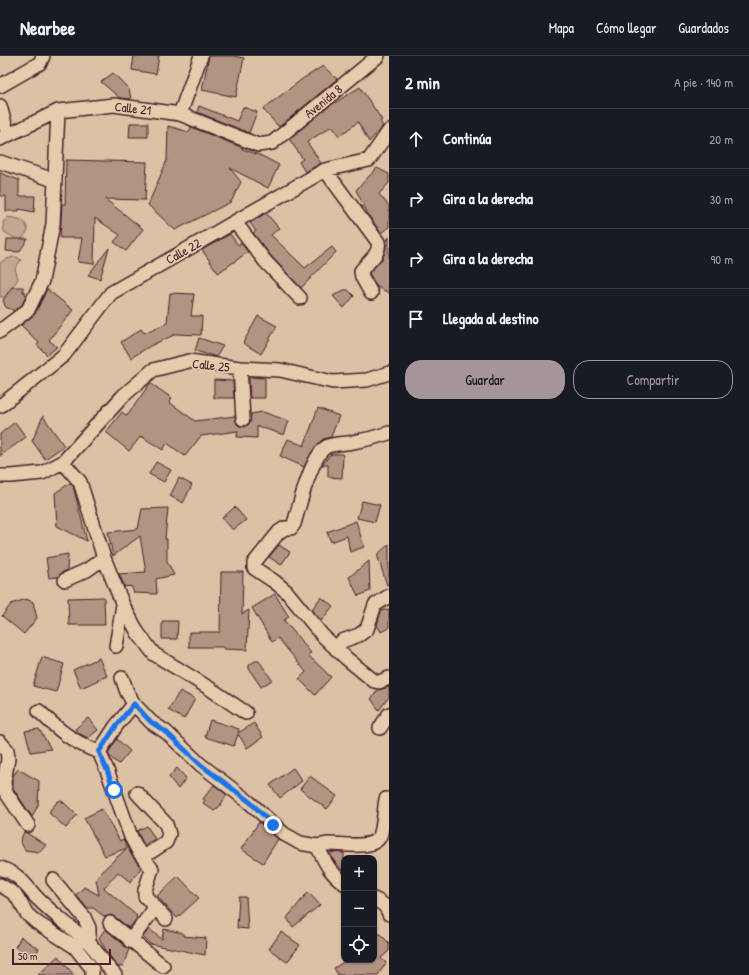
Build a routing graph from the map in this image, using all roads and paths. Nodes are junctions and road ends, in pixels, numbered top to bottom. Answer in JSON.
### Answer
{"nodes":[{"id":1,"x":43,"y":56,"type":"edge"},
{"id":2,"x":201,"y":56,"type":"edge"},
{"id":3,"x":378,"y":56,"type":"edge"},
{"id":4,"x":0,"y":86,"type":"edge"},
{"id":5,"x":0,"y":106,"type":"edge"},
{"id":6,"x":58,"y":111,"type":"junction"},
{"id":7,"x":180,"y":114,"type":"junction"},
{"id":8,"x":389,"y":131,"type":"edge"},
{"id":9,"x":4,"y":137,"type":"edge"},
{"id":10,"x":266,"y":145,"type":"joint"},
{"id":11,"x":0,"y":162,"type":"edge"},
{"id":12,"x":325,"y":170,"type":"junction"},
{"id":13,"x":54,"y":180,"type":"junction"},
{"id":14,"x":235,"y":222,"type":"junction"},
{"id":15,"x":371,"y":293,"type":"dead end"},
{"id":16,"x":300,"y":298,"type":"dead end"},
{"id":17,"x":0,"y":331,"type":"edge"},
{"id":18,"x":240,"y":368,"type":"junction"},
{"id":19,"x":388,"y":376,"type":"edge"},
{"id":20,"x":0,"y":406,"type":"edge"},
{"id":21,"x":243,"y":419,"type":"dead end"},
{"id":22,"x":389,"y":433,"type":"edge"},
{"id":23,"x":63,"y":462,"type":"junction"},
{"id":24,"x":0,"y":476,"type":"edge"},
{"id":25,"x":104,"y":558,"type":"junction"},
{"id":26,"x":65,"y":580,"type":"dead end"},
{"id":27,"x":389,"y":596,"type":"edge"},
{"id":28,"x":122,"y":605,"type":"junction"},
{"id":29,"x":116,"y":646,"type":"dead end"},
{"id":30,"x":336,"y":649,"type":"junction"},
{"id":31,"x":122,"y":678,"type":"dead end"},
{"id":32,"x":389,"y":678,"type":"edge"},
{"id":33,"x":134,"y":704,"type":"junction"},
{"id":34,"x":39,"y":711,"type":"dead end"},
{"id":35,"x":246,"y":713,"type":"dead end"},
{"id":36,"x":389,"y":714,"type":"edge"},
{"id":37,"x":380,"y":728,"type":"dead end"},
{"id":38,"x":0,"y":742,"type":"edge"},
{"id":39,"x":99,"y":752,"type":"junction"},
{"id":40,"x":137,"y":793,"type":"dead end"},
{"id":41,"x":386,"y":799,"type":"dead end"},
{"id":42,"x":28,"y":825,"type":"dead end"},
{"id":43,"x":317,"y":846,"type":"junction"},
{"id":44,"x":143,"y":857,"type":"junction"},
{"id":45,"x":0,"y":868,"type":"edge"},
{"id":46,"x":53,"y":880,"type":"dead end"},
{"id":47,"x":341,"y":881,"type":"edge"},
{"id":48,"x":0,"y":885,"type":"edge"},
{"id":49,"x":377,"y":900,"type":"edge"},
{"id":50,"x":155,"y":908,"type":"junction"},
{"id":51,"x":389,"y":914,"type":"edge"},
{"id":52,"x":166,"y":919,"type":"dead end"},
{"id":53,"x":110,"y":923,"type":"dead end"},
{"id":54,"x":130,"y":940,"type":"junction"},
{"id":55,"x":89,"y":943,"type":"junction"},
{"id":56,"x":163,"y":966,"type":"dead end"},
{"id":57,"x":92,"y":975,"type":"edge"},
{"id":58,"x":115,"y":975,"type":"edge"}],
"edges":[{"from":1,"to":4,"type":"street"},
{"from":2,"to":7,"type":"street"},
{"from":3,"to":10,"type":"street","name":"Avenida 8"},
{"from":5,"to":9,"type":"street"},
{"from":6,"to":7,"type":"street","name":"Calle 21"},
{"from":6,"to":9,"type":"street","name":"Calle 21"},
{"from":6,"to":13,"type":"street"},
{"from":7,"to":10,"type":"street","name":"Calle 21"},
{"from":8,"to":12,"type":"street","name":"Calle 22"},
{"from":11,"to":13,"type":"street"},
{"from":12,"to":14,"type":"street","name":"Calle 22"},
{"from":12,"to":15,"type":"street"},
{"from":13,"to":17,"type":"street"},
{"from":14,"to":16,"type":"street"},
{"from":14,"to":20,"type":"street","name":"Calle 22"},
{"from":18,"to":19,"type":"street","name":"Calle 25"},
{"from":18,"to":21,"type":"street"},
{"from":18,"to":23,"type":"street","name":"Calle 25"},
{"from":22,"to":30,"type":"street"},
{"from":23,"to":24,"type":"street","name":"Calle 25"},
{"from":23,"to":25,"type":"street"},
{"from":25,"to":26,"type":"street"},
{"from":25,"to":28,"type":"street"},
{"from":27,"to":30,"type":"street"},
{"from":28,"to":29,"type":"street"},
{"from":28,"to":35,"type":"street"},
{"from":30,"to":32,"type":"street"},
{"from":31,"to":33,"type":"street"},
{"from":33,"to":39,"type":"street"},
{"from":33,"to":43,"type":"street"},
{"from":34,"to":39,"type":"street"},
{"from":36,"to":37,"type":"street"},
{"from":38,"to":42,"type":"street"},
{"from":39,"to":44,"type":"street"},
{"from":40,"to":44,"type":"street"},
{"from":41,"to":43,"type":"street"},
{"from":43,"to":47,"type":"street"},
{"from":44,"to":50,"type":"street"},
{"from":45,"to":55,"type":"street"},
{"from":46,"to":55,"type":"street"},
{"from":48,"to":57,"type":"street"},
{"from":49,"to":51,"type":"street"},
{"from":50,"to":52,"type":"street"},
{"from":50,"to":54,"type":"street"},
{"from":53,"to":54,"type":"street"},
{"from":54,"to":56,"type":"street"},
{"from":55,"to":58,"type":"street"}]}
